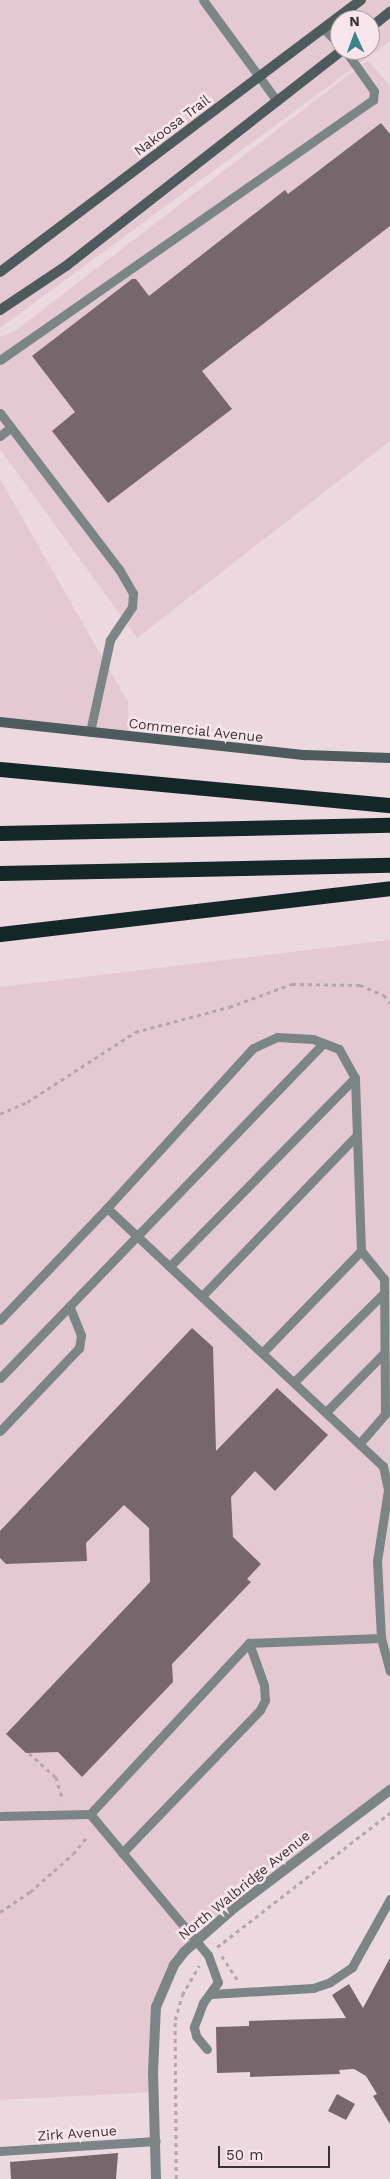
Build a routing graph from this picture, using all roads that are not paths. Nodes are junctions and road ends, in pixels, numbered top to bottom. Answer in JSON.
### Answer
{"nodes":[{"id":1,"x":361,"y":0,"type":"edge"},
{"id":2,"x":209,"y":2,"type":"edge"},
{"id":3,"x":390,"y":12,"type":"edge"},
{"id":4,"x":380,"y":20,"type":"edge"},
{"id":5,"x":323,"y":28,"type":"junction"},
{"id":6,"x":330,"y":35,"type":"edge"},
{"id":7,"x":331,"y":60,"type":"edge"},
{"id":8,"x":351,"y":60,"type":"edge"},
{"id":9,"x":259,"y":76,"type":"junction"},
{"id":10,"x":277,"y":100,"type":"junction"},
{"id":11,"x":0,"y":272,"type":"edge"},
{"id":12,"x":0,"y":310,"type":"edge"},
{"id":13,"x":0,"y":360,"type":"edge"},
{"id":14,"x":0,"y":413,"type":"edge"},
{"id":15,"x":11,"y":427,"type":"junction"},
{"id":16,"x":0,"y":436,"type":"edge"},
{"id":17,"x":0,"y":722,"type":"edge"},
{"id":18,"x":90,"y":732,"type":"junction"},
{"id":19,"x":390,"y":758,"type":"edge"},
{"id":20,"x":0,"y":770,"type":"edge"},
{"id":21,"x":390,"y":805,"type":"edge"},
{"id":22,"x":390,"y":825,"type":"edge"},
{"id":23,"x":0,"y":833,"type":"edge"},
{"id":24,"x":390,"y":865,"type":"edge"},
{"id":25,"x":0,"y":874,"type":"edge"},
{"id":26,"x":390,"y":888,"type":"edge"},
{"id":27,"x":0,"y":934,"type":"edge"},
{"id":28,"x":323,"y":1042,"type":"junction"},
{"id":29,"x":355,"y":1078,"type":"junction"},
{"id":30,"x":357,"y":1135,"type":"junction"},
{"id":31,"x":107,"y":1208,"type":"junction"},
{"id":32,"x":137,"y":1235,"type":"junction"},
{"id":33,"x":360,"y":1251,"type":"junction"},
{"id":34,"x":170,"y":1266,"type":"junction"},
{"id":35,"x":384,"y":1293,"type":"junction"},
{"id":36,"x":202,"y":1296,"type":"junction"},
{"id":37,"x":69,"y":1306,"type":"junction"},
{"id":38,"x":0,"y":1320,"type":"edge"},
{"id":39,"x":262,"y":1352,"type":"junction"},
{"id":40,"x":384,"y":1353,"type":"junction"},
{"id":41,"x":0,"y":1378,"type":"edge"},
{"id":42,"x":294,"y":1382,"type":"junction"},
{"id":43,"x":326,"y":1412,"type":"junction"},
{"id":44,"x":0,"y":1431,"type":"edge"},
{"id":45,"x":360,"y":1443,"type":"junction"},
{"id":46,"x":381,"y":1638,"type":"junction"},
{"id":47,"x":249,"y":1643,"type":"junction"},
{"id":48,"x":390,"y":1671,"type":"edge"},
{"id":49,"x":390,"y":1790,"type":"edge"},
{"id":50,"x":90,"y":1814,"type":"junction"},
{"id":51,"x":0,"y":1816,"type":"edge"},
{"id":52,"x":122,"y":1852,"type":"junction"},
{"id":53,"x":390,"y":1899,"type":"edge"},
{"id":54,"x":196,"y":1941,"type":"junction"},
{"id":55,"x":211,"y":1994,"type":"junction"},
{"id":56,"x":207,"y":2049,"type":"dead end"},
{"id":57,"x":156,"y":2141,"type":"junction"},
{"id":58,"x":0,"y":2152,"type":"edge"},
{"id":59,"x":156,"y":2179,"type":"edge"}],
"edges":[{"from":1,"to":5,"type":"street","name":"Nakoosa Trail"},
{"from":2,"to":9,"type":"lane"},
{"from":3,"to":4,"type":"street"},
{"from":5,"to":6,"type":"lane"},
{"from":5,"to":9,"type":"street","name":"Nakoosa Trail"},
{"from":7,"to":10,"type":"street"},
{"from":8,"to":13,"type":"lane"},
{"from":9,"to":10,"type":"lane"},
{"from":9,"to":11,"type":"street","name":"Nakoosa Trail"},
{"from":10,"to":12,"type":"street"},
{"from":14,"to":15,"type":"lane"},
{"from":15,"to":16,"type":"lane"},
{"from":15,"to":18,"type":"lane"},
{"from":17,"to":18,"type":"street","name":"Commercial Avenue"},
{"from":18,"to":19,"type":"street","name":"Commercial Avenue"},
{"from":20,"to":21,"type":"highway"},
{"from":22,"to":23,"type":"highway"},
{"from":24,"to":25,"type":"highway"},
{"from":26,"to":27,"type":"highway"},
{"from":28,"to":29,"type":"lane"},
{"from":28,"to":31,"type":"lane"},
{"from":28,"to":32,"type":"lane"},
{"from":29,"to":30,"type":"lane"},
{"from":29,"to":34,"type":"lane"},
{"from":30,"to":33,"type":"lane"},
{"from":30,"to":36,"type":"lane"},
{"from":31,"to":32,"type":"lane"},
{"from":31,"to":38,"type":"lane"},
{"from":32,"to":34,"type":"lane"},
{"from":32,"to":37,"type":"lane"},
{"from":33,"to":35,"type":"lane"},
{"from":33,"to":39,"type":"lane"},
{"from":34,"to":36,"type":"lane"},
{"from":35,"to":40,"type":"lane"},
{"from":35,"to":42,"type":"lane"},
{"from":36,"to":39,"type":"lane"},
{"from":37,"to":41,"type":"lane"},
{"from":37,"to":44,"type":"lane"},
{"from":39,"to":42,"type":"lane"},
{"from":40,"to":43,"type":"lane"},
{"from":40,"to":45,"type":"lane"},
{"from":42,"to":43,"type":"lane"},
{"from":43,"to":45,"type":"lane"},
{"from":45,"to":46,"type":"lane"},
{"from":46,"to":47,"type":"lane"},
{"from":46,"to":48,"type":"lane"},
{"from":47,"to":50,"type":"lane"},
{"from":47,"to":52,"type":"lane"},
{"from":49,"to":54,"type":"street","name":"North Walbridge Avenue"},
{"from":50,"to":51,"type":"lane"},
{"from":50,"to":52,"type":"lane"},
{"from":52,"to":54,"type":"lane"},
{"from":53,"to":55,"type":"lane"},
{"from":54,"to":55,"type":"lane"},
{"from":54,"to":57,"type":"street","name":"North Walbridge Avenue"},
{"from":55,"to":56,"type":"lane"},
{"from":57,"to":58,"type":"lane","name":"Zirk Avenue"},
{"from":57,"to":59,"type":"street","name":"North Walbridge Avenue"}]}
